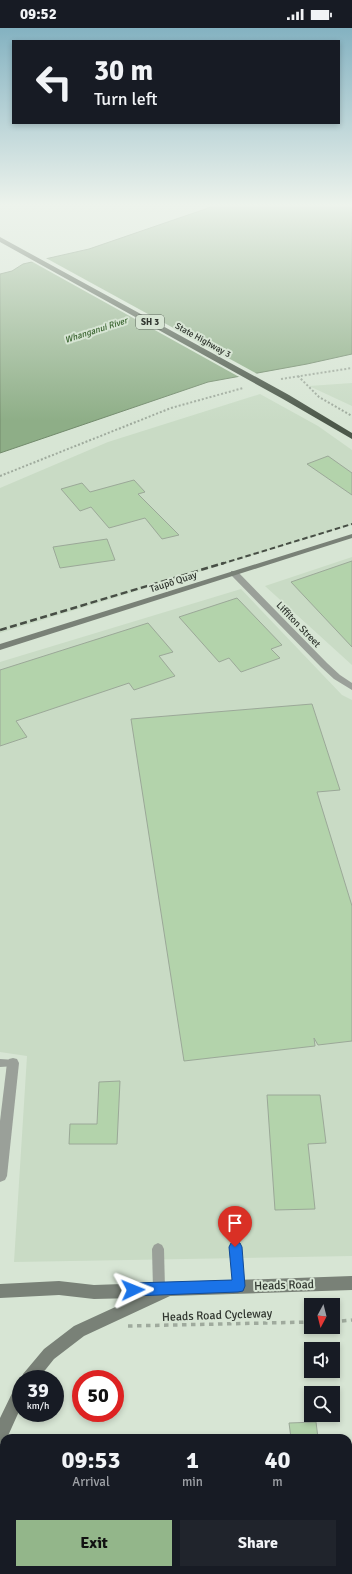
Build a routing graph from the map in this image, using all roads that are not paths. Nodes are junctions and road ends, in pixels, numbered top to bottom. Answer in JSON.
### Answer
{"nodes":[{"id":1,"x":67,"y":276,"type":"edge"},
{"id":2,"x":352,"y":437,"type":"edge"},
{"id":3,"x":352,"y":536,"type":"edge"},
{"id":4,"x":234,"y":573,"type":"junction"},
{"id":5,"x":0,"y":647,"type":"edge"},
{"id":6,"x":352,"y":687,"type":"edge"},
{"id":7,"x":6,"y":1063,"type":"edge"},
{"id":8,"x":0,"y":1176,"type":"edge"},
{"id":9,"x":235,"y":1247,"type":"dead end"},
{"id":10,"x":158,"y":1249,"type":"dead end"},
{"id":11,"x":352,"y":1283,"type":"edge"},
{"id":12,"x":238,"y":1286,"type":"junction"},
{"id":13,"x":166,"y":1288,"type":"junction"},
{"id":14,"x":0,"y":1291,"type":"edge"},
{"id":15,"x":36,"y":1370,"type":"edge"},
{"id":16,"x":12,"y":1409,"type":"edge"},
{"id":17,"x":0,"y":1434,"type":"edge"}],
"edges":[{"from":1,"to":2,"type":"highway","name":"State Highway 3","number":"SH 3"},
{"from":3,"to":4,"type":"street","name":"Taupō Quay"},
{"from":4,"to":5,"type":"street","name":"Taupō Quay"},
{"from":4,"to":6,"type":"street","name":"Liffiton Street"},
{"from":7,"to":8,"type":"street"},
{"from":9,"to":12,"type":"lane"},
{"from":10,"to":13,"type":"lane"},
{"from":11,"to":12,"type":"street","name":"Heads Road"},
{"from":12,"to":13,"type":"street","name":"Heads Road"},
{"from":13,"to":14,"type":"street","name":"Heads Road"},
{"from":13,"to":15,"type":"street"},
{"from":16,"to":17,"type":"street"}]}
